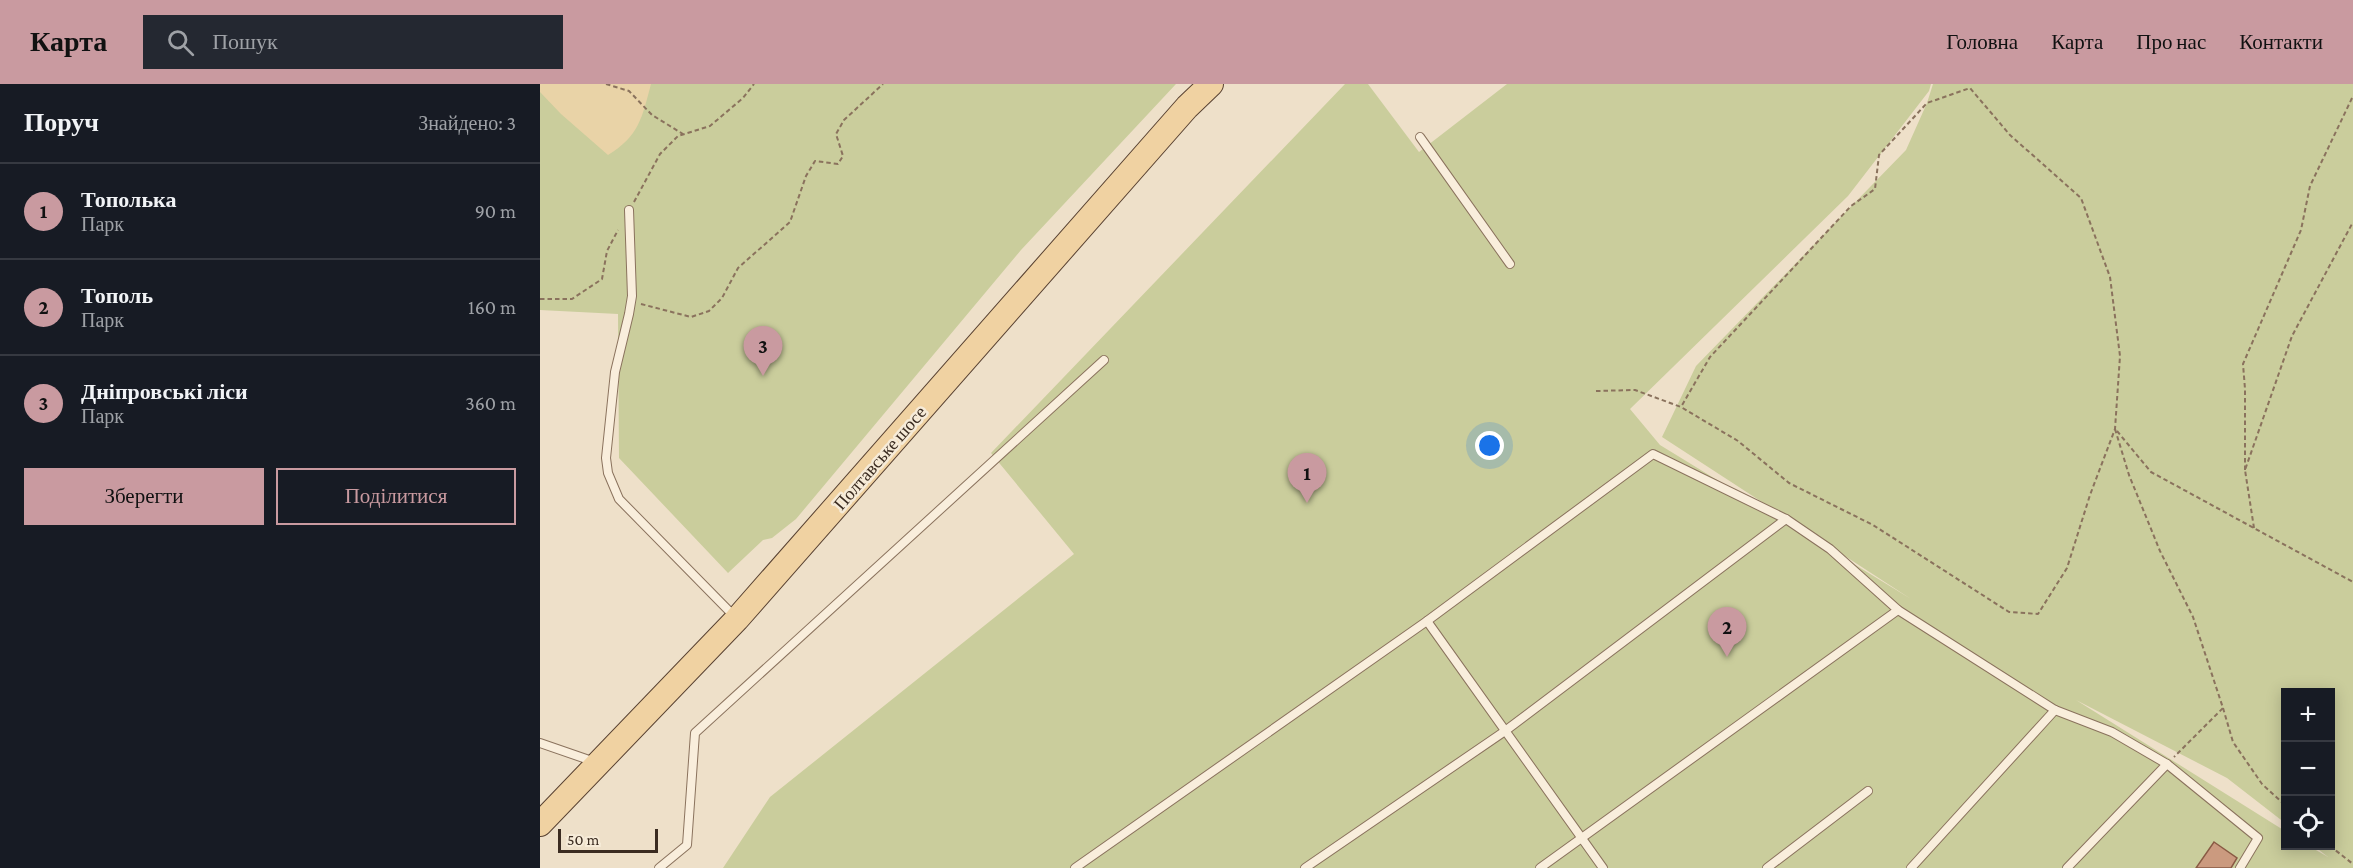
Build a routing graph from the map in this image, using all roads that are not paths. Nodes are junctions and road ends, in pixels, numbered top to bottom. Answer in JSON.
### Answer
{"nodes":[{"id":1,"x":1212,"y":84,"type":"edge"},
{"id":2,"x":1420,"y":137,"type":"dead end"},
{"id":3,"x":629,"y":210,"type":"road end"},
{"id":4,"x":1510,"y":264,"type":"dead end"},
{"id":5,"x":1104,"y":360,"type":"dead end"},
{"id":6,"x":1786,"y":519,"type":"junction"},
{"id":7,"x":1898,"y":610,"type":"junction"},
{"id":8,"x":737,"y":620,"type":"junction"},
{"id":9,"x":1427,"y":621,"type":"junction"},
{"id":10,"x":2055,"y":710,"type":"junction"},
{"id":11,"x":1505,"y":731,"type":"junction"},
{"id":12,"x":540,"y":743,"type":"edge"},
{"id":13,"x":599,"y":764,"type":"junction"},
{"id":14,"x":2167,"y":764,"type":"junction"},
{"id":15,"x":1868,"y":791,"type":"dead end"},
{"id":16,"x":543,"y":819,"type":"edge"},
{"id":17,"x":1582,"y":839,"type":"junction"},
{"id":18,"x":659,"y":868,"type":"edge"},
{"id":19,"x":1075,"y":868,"type":"edge"},
{"id":20,"x":1305,"y":868,"type":"edge"},
{"id":21,"x":1540,"y":868,"type":"edge"},
{"id":22,"x":1603,"y":868,"type":"edge"},
{"id":23,"x":1767,"y":868,"type":"edge"},
{"id":24,"x":1911,"y":868,"type":"edge"},
{"id":25,"x":2067,"y":868,"type":"edge"},
{"id":26,"x":2240,"y":868,"type":"edge"}],
"edges":[{"from":1,"to":8,"type":"main road","name":"Полтавське шосе"},
{"from":2,"to":4,"type":"lane"},
{"from":3,"to":8,"type":"lane"},
{"from":5,"to":18,"type":"lane"},
{"from":6,"to":7,"type":"lane"},
{"from":6,"to":9,"type":"lane"},
{"from":6,"to":11,"type":"lane"},
{"from":7,"to":10,"type":"lane"},
{"from":7,"to":17,"type":"lane"},
{"from":8,"to":13,"type":"main road","name":"Полтавське шосе"},
{"from":9,"to":11,"type":"lane"},
{"from":9,"to":19,"type":"lane"},
{"from":10,"to":14,"type":"lane"},
{"from":10,"to":24,"type":"lane"},
{"from":11,"to":17,"type":"lane"},
{"from":11,"to":20,"type":"lane"},
{"from":12,"to":13,"type":"lane"},
{"from":13,"to":16,"type":"main road","name":"Полтавське шосе"},
{"from":14,"to":25,"type":"lane"},
{"from":14,"to":26,"type":"lane"},
{"from":15,"to":23,"type":"lane"},
{"from":17,"to":21,"type":"lane"},
{"from":17,"to":22,"type":"lane"}]}
